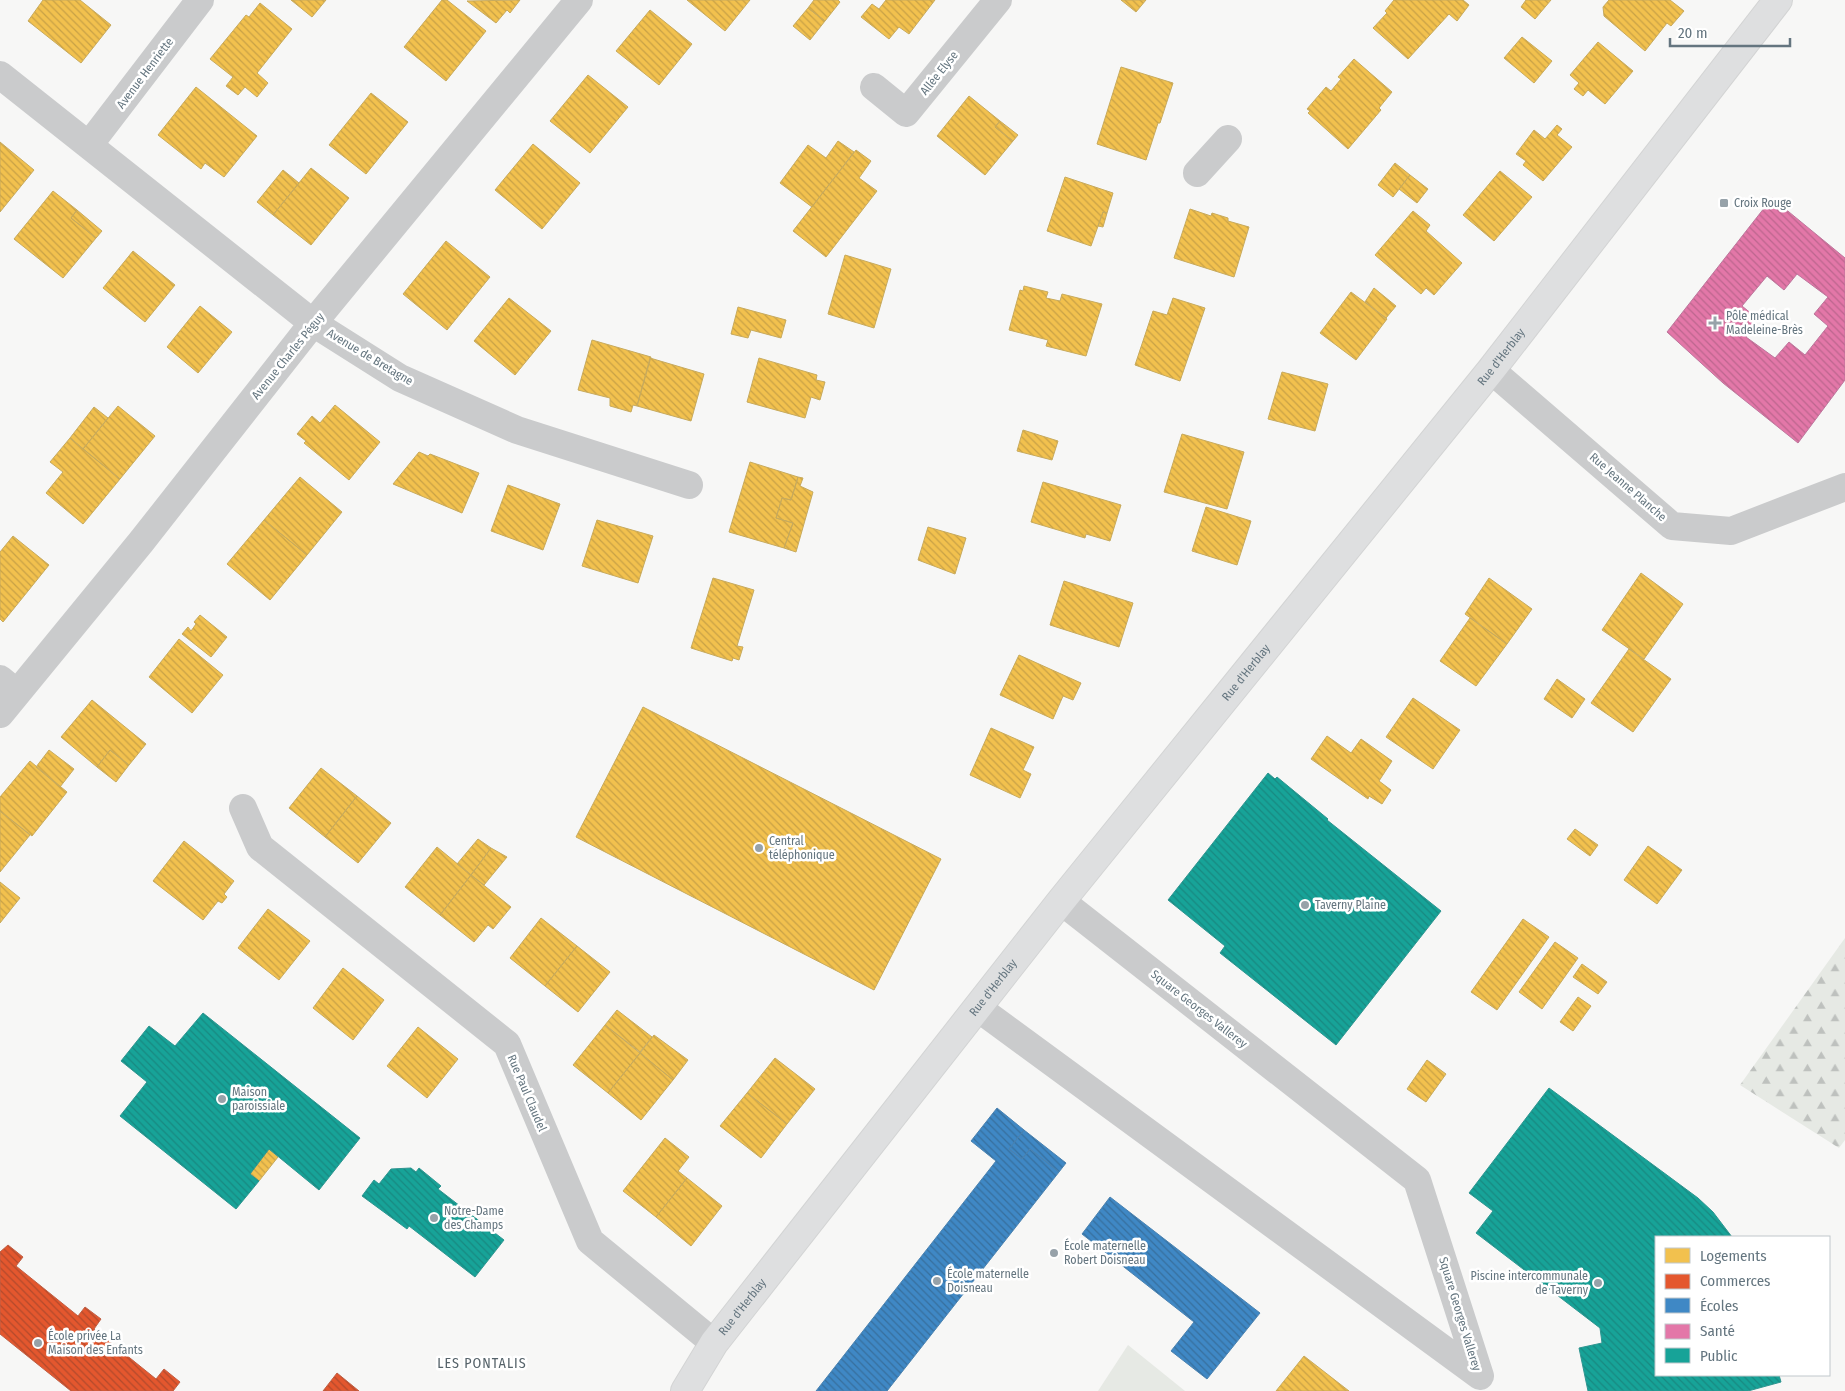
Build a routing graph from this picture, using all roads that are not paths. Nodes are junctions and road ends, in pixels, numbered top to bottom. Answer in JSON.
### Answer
{"nodes":[{"id":1,"x":200,"y":0,"type":"edge"},
{"id":2,"x":579,"y":0,"type":"edge"},
{"id":3,"x":998,"y":0,"type":"edge"},
{"id":4,"x":1778,"y":0,"type":"edge"},
{"id":5,"x":0,"y":75,"type":"edge"},
{"id":6,"x":874,"y":87,"type":"dead end"},
{"id":7,"x":1228,"y":139,"type":"dead end"},
{"id":8,"x":89,"y":145,"type":"junction"},
{"id":9,"x":1197,"y":173,"type":"dead end"},
{"id":10,"x":313,"y":323,"type":"junction"},
{"id":11,"x":1491,"y":370,"type":"junction"},
{"id":12,"x":689,"y":485,"type":"dead end"},
{"id":13,"x":1845,"y":488,"type":"edge"},
{"id":14,"x":9,"y":686,"type":"edge"},
{"id":15,"x":0,"y":714,"type":"edge"},
{"id":16,"x":243,"y":808,"type":"dead end"},
{"id":17,"x":1061,"y":902,"type":"junction"},
{"id":18,"x":978,"y":1008,"type":"junction"},
{"id":19,"x":714,"y":1343,"type":"junction"},
{"id":20,"x":666,"y":1391,"type":"edge"},
{"id":21,"x":685,"y":1391,"type":"edge"}],
"edges":[{"from":1,"to":8,"type":"street","name":"Avenue Henriette"},
{"from":2,"to":10,"type":"street","name":"Avenue Charles Péguy"},
{"from":3,"to":6,"type":"street","name":"Allée Elyse"},
{"from":4,"to":11,"type":"main road","name":"Rue d'Herblay"},
{"from":5,"to":8,"type":"street","name":"Avenue de Bretagne"},
{"from":7,"to":9,"type":"street"},
{"from":8,"to":10,"type":"street","name":"Avenue de Bretagne"},
{"from":10,"to":12,"type":"street","name":"Avenue de Bretagne"},
{"from":10,"to":14,"type":"street","name":"Avenue Charles Péguy"},
{"from":11,"to":13,"type":"street","name":"Rue Jeanne Planche"},
{"from":11,"to":17,"type":"main road","name":"Rue d'Herblay"},
{"from":14,"to":15,"type":"street","name":"Avenue Charles Péguy"},
{"from":16,"to":19,"type":"street","name":"Rue Paul Claudel"},
{"from":17,"to":18,"type":"main road","name":"Rue d'Herblay"},
{"from":17,"to":18,"type":"street","name":"Square Georges Vallerey"},
{"from":18,"to":19,"type":"main road","name":"Rue d'Herblay"},
{"from":19,"to":20,"type":"main road","name":"Rue d'Herblay"},
{"from":19,"to":21,"type":"main road","name":"Rue d'Herblay"}]}
